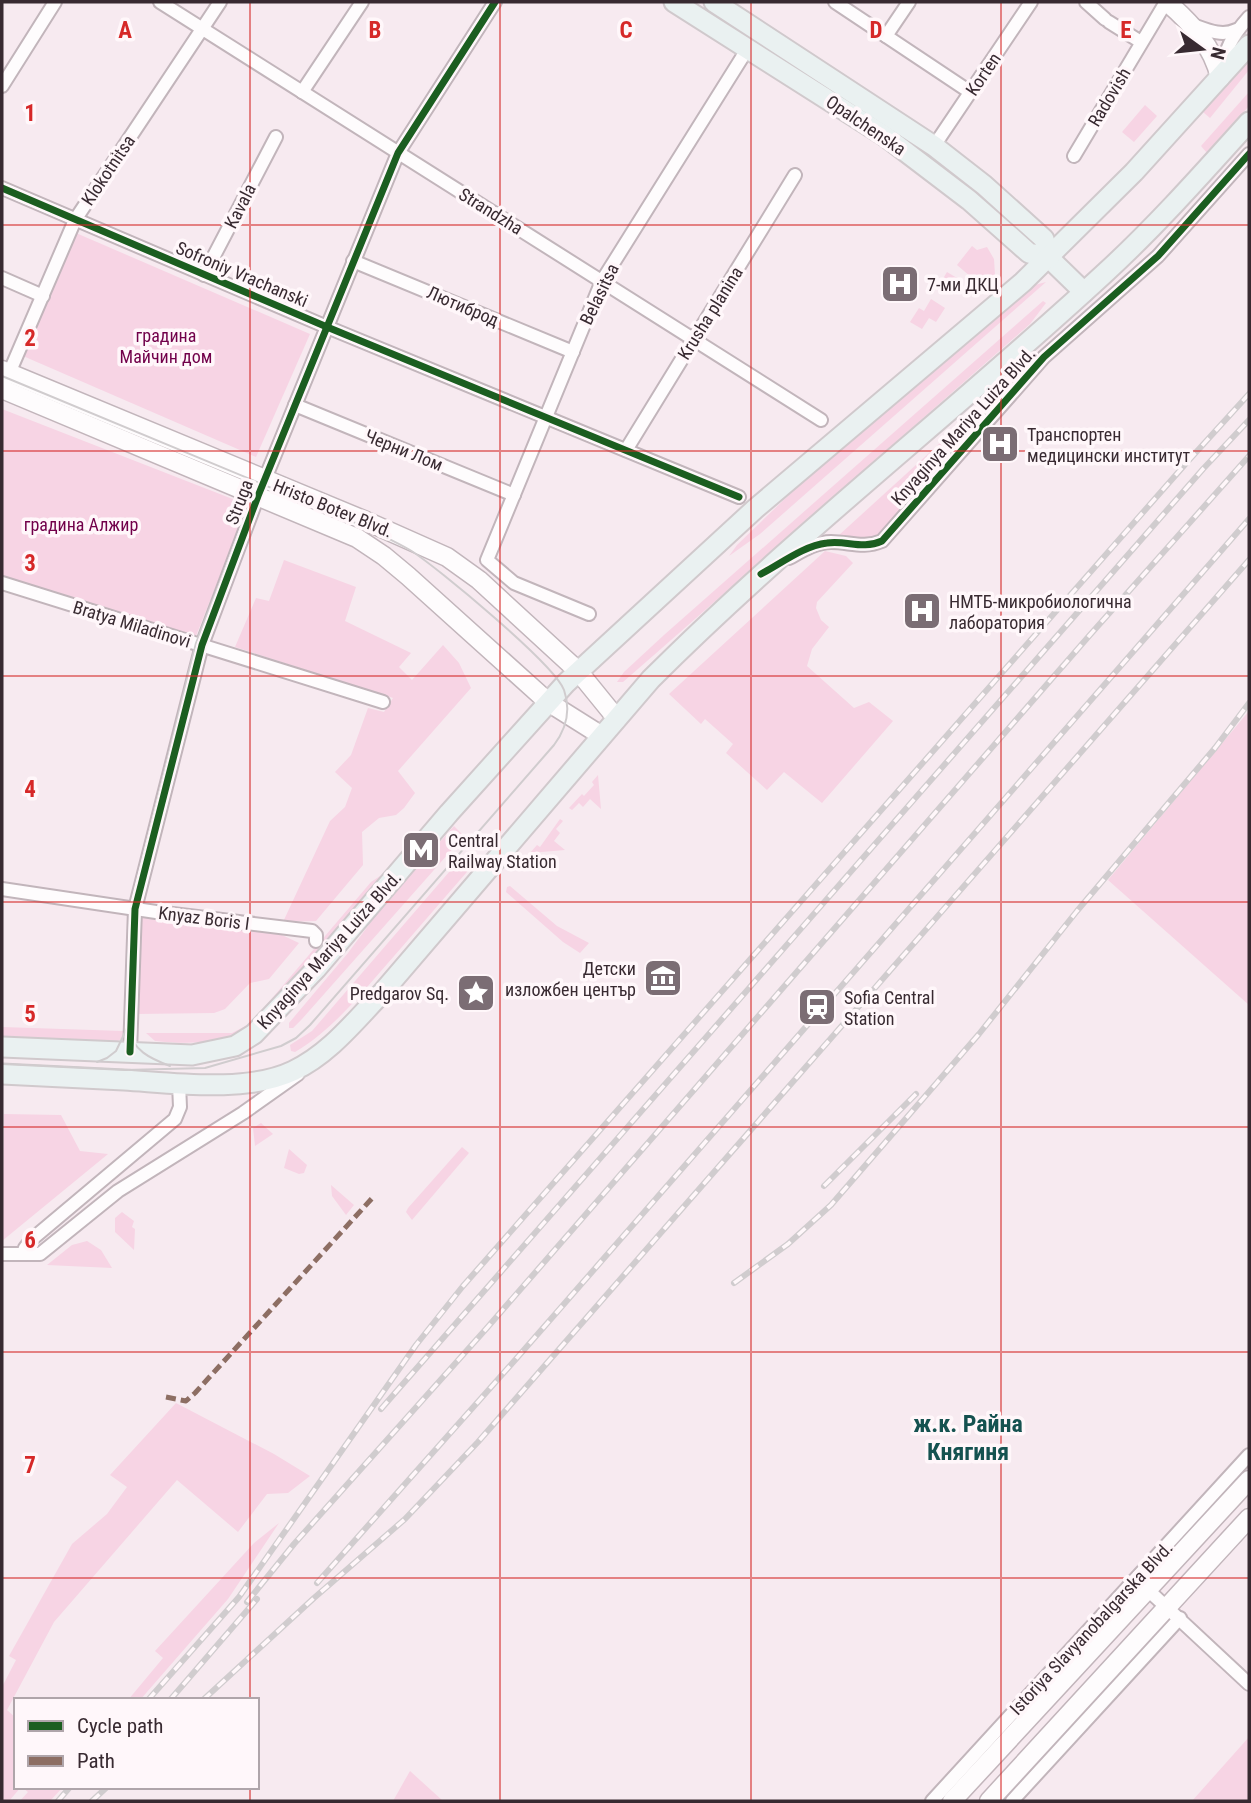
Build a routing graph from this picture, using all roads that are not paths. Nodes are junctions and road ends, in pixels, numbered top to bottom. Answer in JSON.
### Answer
{"nodes":[{"id":1,"x":55,"y":2,"type":"edge"},
{"id":2,"x":160,"y":2,"type":"edge"},
{"id":3,"x":220,"y":2,"type":"edge"},
{"id":4,"x":362,"y":2,"type":"edge"},
{"id":5,"x":495,"y":2,"type":"edge"},
{"id":6,"x":674,"y":2,"type":"edge"},
{"id":7,"x":714,"y":2,"type":"edge"},
{"id":8,"x":835,"y":2,"type":"edge"},
{"id":9,"x":909,"y":2,"type":"edge"},
{"id":10,"x":1031,"y":2,"type":"edge"},
{"id":11,"x":1086,"y":2,"type":"edge"},
{"id":12,"x":1167,"y":2,"type":"edge"},
{"id":13,"x":1249,"y":17,"type":"edge"},
{"id":14,"x":1192,"y":25,"type":"junction"},
{"id":15,"x":202,"y":29,"type":"junction"},
{"id":16,"x":886,"y":36,"type":"junction"},
{"id":17,"x":1243,"y":38,"type":"edge"},
{"id":18,"x":1141,"y":42,"type":"junction"},
{"id":19,"x":748,"y":48,"type":"junction"},
{"id":20,"x":1220,"y":78,"type":"junction"},
{"id":21,"x":2,"y":86,"type":"edge"},
{"id":22,"x":302,"y":92,"type":"junction"},
{"id":23,"x":970,"y":92,"type":"junction"},
{"id":24,"x":1249,"y":122,"type":"edge"},
{"id":25,"x":276,"y":137,"type":"dead end"},
{"id":26,"x":934,"y":146,"type":"junction"},
{"id":27,"x":398,"y":153,"type":"junction"},
{"id":28,"x":1249,"y":154,"type":"edge"},
{"id":29,"x":1074,"y":156,"type":"dead end"},
{"id":30,"x":795,"y":175,"type":"dead end"},
{"id":31,"x":2,"y":188,"type":"edge"},
{"id":32,"x":75,"y":220,"type":"junction"},
{"id":33,"x":1049,"y":257,"type":"junction"},
{"id":34,"x":353,"y":261,"type":"junction"},
{"id":35,"x":204,"y":275,"type":"junction"},
{"id":36,"x":2,"y":278,"type":"edge"},
{"id":37,"x":602,"y":281,"type":"junction"},
{"id":38,"x":1084,"y":292,"type":"junction"},
{"id":39,"x":43,"y":296,"type":"junction"},
{"id":40,"x":327,"y":327,"type":"junction"},
{"id":41,"x":694,"y":340,"type":"junction"},
{"id":42,"x":573,"y":352,"type":"junction"},
{"id":43,"x":4,"y":380,"type":"edge"},
{"id":44,"x":295,"y":405,"type":"junction"},
{"id":45,"x":546,"y":418,"type":"junction"},
{"id":46,"x":821,"y":420,"type":"dead end"},
{"id":47,"x":626,"y":450,"type":"junction"},
{"id":48,"x":261,"y":488,"type":"junction"},
{"id":49,"x":514,"y":495,"type":"junction"},
{"id":50,"x":739,"y":497,"type":"dead end"},
{"id":51,"x":761,"y":574,"type":"junction"},
{"id":52,"x":2,"y":583,"type":"edge"},
{"id":53,"x":589,"y":614,"type":"dead end"},
{"id":54,"x":199,"y":644,"type":"junction"},
{"id":55,"x":579,"y":671,"type":"junction"},
{"id":56,"x":383,"y":702,"type":"dead end"},
{"id":57,"x":548,"y":702,"type":"junction"},
{"id":58,"x":617,"y":719,"type":"junction"},
{"id":59,"x":602,"y":736,"type":"junction"},
{"id":60,"x":2,"y":889,"type":"edge"},
{"id":61,"x":135,"y":909,"type":"junction"},
{"id":62,"x":316,"y":941,"type":"dead end"},
{"id":63,"x":2,"y":1047,"type":"edge"},
{"id":64,"x":130,"y":1052,"type":"junction"},
{"id":65,"x":314,"y":1059,"type":"junction"},
{"id":66,"x":2,"y":1074,"type":"edge"},
{"id":67,"x":179,"y":1084,"type":"junction"},
{"id":68,"x":2,"y":1254,"type":"edge"},
{"id":69,"x":23,"y":1254,"type":"junction"},
{"id":70,"x":1249,"y":1455,"type":"edge"},
{"id":71,"x":1249,"y":1480,"type":"edge"},
{"id":72,"x":1249,"y":1518,"type":"edge"},
{"id":73,"x":1148,"y":1590,"type":"junction"},
{"id":74,"x":1174,"y":1613,"type":"junction"},
{"id":75,"x":1249,"y":1684,"type":"edge"},
{"id":76,"x":932,"y":1801,"type":"edge"},
{"id":77,"x":952,"y":1801,"type":"edge"},
{"id":78,"x":989,"y":1801,"type":"edge"},
{"id":79,"x":1012,"y":1801,"type":"edge"}],
"edges":[{"from":1,"to":21,"type":"street"},
{"from":2,"to":15,"type":"street","name":"Strandzha"},
{"from":3,"to":15,"type":"street","name":"Klokotnitsa"},
{"from":4,"to":22,"type":"street"},
{"from":5,"to":27,"type":"street","name":"Struga"},
{"from":6,"to":19,"type":"main road","name":"Opalchenska"},
{"from":7,"to":26,"type":"main road","name":"Opalchenska"},
{"from":8,"to":16,"type":"street"},
{"from":9,"to":16,"type":"street"},
{"from":10,"to":23,"type":"street","name":"Korten"},
{"from":11,"to":18,"type":"street"},
{"from":12,"to":14,"type":"main road"},
{"from":12,"to":18,"type":"street","name":"Radovish"},
{"from":13,"to":17,"type":"street"},
{"from":14,"to":17,"type":"street"},
{"from":14,"to":20,"type":"main road"},
{"from":15,"to":22,"type":"street","name":"Strandzha"},
{"from":15,"to":32,"type":"street","name":"Klokotnitsa"},
{"from":16,"to":23,"type":"street"},
{"from":17,"to":20,"type":"main road","name":"Knyaginya Mariya Luiza Blvd."},
{"from":18,"to":29,"type":"street","name":"Radovish"},
{"from":19,"to":33,"type":"main road","name":"Opalchenska"},
{"from":19,"to":37,"type":"street","name":"Belasitsa"},
{"from":20,"to":33,"type":"main road","name":"Knyaginya Mariya Luiza Blvd."},
{"from":22,"to":27,"type":"street","name":"Strandzha"},
{"from":23,"to":26,"type":"street","name":"Korten"},
{"from":24,"to":38,"type":"main road","name":"Knyaginya Mariya Luiza Blvd."},
{"from":25,"to":35,"type":"street","name":"Kavala"},
{"from":26,"to":33,"type":"main road","name":"Opalchenska"},
{"from":27,"to":34,"type":"street","name":"Struga"},
{"from":27,"to":37,"type":"street","name":"Strandzha"},
{"from":28,"to":51,"type":"street","name":"Knyaginya Mariya Luiza Blvd."},
{"from":30,"to":41,"type":"street","name":"Krusha planina"},
{"from":31,"to":32,"type":"street","name":"Sofroniy Vrachanski"},
{"from":32,"to":35,"type":"street","name":"Sofroniy Vrachanski"},
{"from":32,"to":39,"type":"street","name":"Klokotnitsa"},
{"from":33,"to":38,"type":"main road","name":"Opalchenska"},
{"from":33,"to":55,"type":"main road","name":"Knyaginya Mariya Luiza Blvd."},
{"from":34,"to":40,"type":"street","name":"Struga"},
{"from":34,"to":42,"type":"street","name":"Лютиброд"},
{"from":35,"to":40,"type":"street","name":"Sofroniy Vrachanski"},
{"from":36,"to":39,"type":"street"},
{"from":37,"to":41,"type":"street","name":"Strandzha"},
{"from":37,"to":42,"type":"street","name":"Belasitsa"},
{"from":38,"to":51,"type":"main road","name":"Knyaginya Mariya Luiza Blvd."},
{"from":39,"to":43,"type":"street","name":"Klokotnitsa"},
{"from":40,"to":44,"type":"street","name":"Struga"},
{"from":40,"to":45,"type":"street","name":"Sofroniy Vrachanski"},
{"from":41,"to":46,"type":"street","name":"Strandzha"},
{"from":41,"to":47,"type":"street","name":"Krusha planina"},
{"from":42,"to":45,"type":"street","name":"Belasitsa"},
{"from":43,"to":48,"type":"main road","name":"Hristo Botev Blvd."},
{"from":44,"to":48,"type":"street","name":"Struga"},
{"from":44,"to":49,"type":"street","name":"Черни Лом"},
{"from":45,"to":47,"type":"street","name":"Sofroniy Vrachanski"},
{"from":45,"to":49,"type":"street","name":"Belasitsa"},
{"from":47,"to":50,"type":"street","name":"Sofroniy Vrachanski"},
{"from":48,"to":54,"type":"street","name":"Struga"},
{"from":48,"to":55,"type":"main road","name":"Hristo Botev Blvd."},
{"from":48,"to":57,"type":"main road","name":"Hristo Botev Blvd."},
{"from":49,"to":53,"type":"street","name":"Belasitsa"},
{"from":51,"to":58,"type":"main road","name":"Knyaginya Mariya Luiza Blvd."},
{"from":52,"to":54,"type":"street","name":"Bratya Miladinovi"},
{"from":54,"to":56,"type":"street","name":"Bratya Miladinovi"},
{"from":54,"to":61,"type":"street","name":"Struga"},
{"from":55,"to":57,"type":"main road","name":"Knyaginya Mariya Luiza Blvd."},
{"from":55,"to":58,"type":"main road","name":"Hristo Botev Blvd."},
{"from":57,"to":59,"type":"main road","name":"Hristo Botev Blvd."},
{"from":57,"to":64,"type":"main road","name":"Knyaginya Mariya Luiza Blvd."},
{"from":58,"to":59,"type":"main road","name":"Knyaginya Mariya Luiza Blvd."},
{"from":59,"to":65,"type":"main road","name":"Knyaginya Mariya Luiza Blvd."},
{"from":60,"to":61,"type":"street","name":"Knyaz Boris I"},
{"from":61,"to":62,"type":"street","name":"Knyaz Boris I"},
{"from":61,"to":64,"type":"street","name":"Struga"},
{"from":63,"to":64,"type":"main road","name":"Knyaginya Mariya Luiza Blvd."},
{"from":65,"to":67,"type":"main road","name":"Knyaginya Mariya Luiza Blvd."},
{"from":65,"to":69,"type":"street"},
{"from":66,"to":67,"type":"main road","name":"Knyaginya Mariya Luiza Blvd."},
{"from":67,"to":69,"type":"street"},
{"from":68,"to":69,"type":"street"},
{"from":70,"to":76,"type":"street","name":"Istoriya Slavyanobalgarska Blvd."},
{"from":71,"to":73,"type":"main road","name":"Istoriya Slavyanobalgarska Blvd."},
{"from":72,"to":74,"type":"main road"},
{"from":73,"to":74,"type":"street"},
{"from":73,"to":77,"type":"main road","name":"Istoriya Slavyanobalgarska Blvd."},
{"from":74,"to":75,"type":"street"},
{"from":74,"to":78,"type":"main road"},
{"from":74,"to":79,"type":"street"}]}
